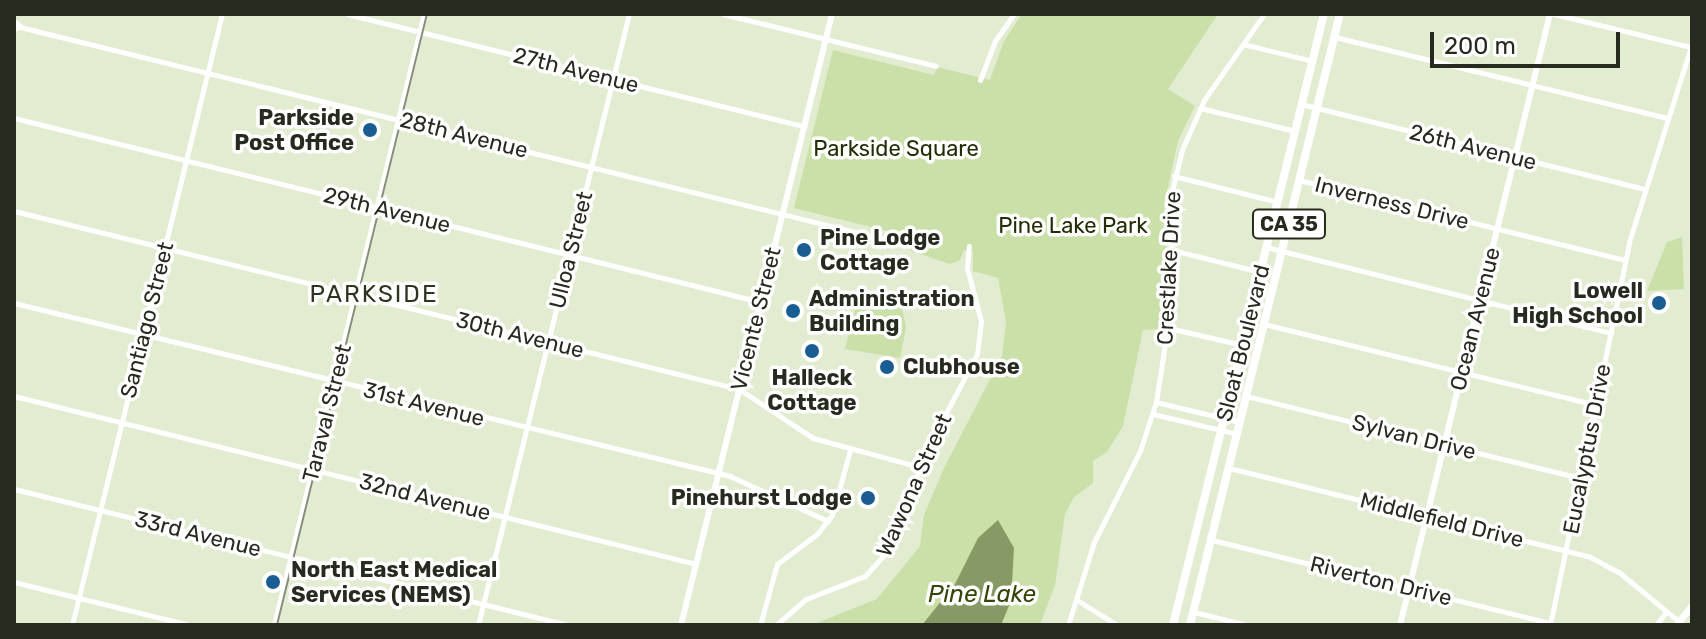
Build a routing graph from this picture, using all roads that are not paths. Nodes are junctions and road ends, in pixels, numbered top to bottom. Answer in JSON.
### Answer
{"nodes":[{"id":1,"x":18,"y":14,"type":"edge"},
{"id":2,"x":222,"y":14,"type":"edge"},
{"id":3,"x":347,"y":14,"type":"edge"},
{"id":4,"x":425,"y":14,"type":"edge"},
{"id":5,"x":629,"y":14,"type":"edge"},
{"id":6,"x":723,"y":14,"type":"edge"},
{"id":7,"x":832,"y":14,"type":"edge"},
{"id":8,"x":1014,"y":14,"type":"edge"},
{"id":9,"x":1264,"y":14,"type":"edge"},
{"id":10,"x":1324,"y":14,"type":"edge"},
{"id":11,"x":1340,"y":14,"type":"edge"},
{"id":12,"x":1552,"y":14,"type":"edge"},
{"id":13,"x":16,"y":27,"type":"edge"},
{"id":14,"x":421,"y":32,"type":"junction"},
{"id":15,"x":1335,"y":37,"type":"junction"},
{"id":16,"x":826,"y":39,"type":"junction"},
{"id":17,"x":1243,"y":44,"type":"junction"},
{"id":18,"x":1691,"y":45,"type":"edge"},
{"id":19,"x":1312,"y":61,"type":"junction"},
{"id":20,"x":936,"y":66,"type":"dead end"},
{"id":21,"x":208,"y":72,"type":"junction"},
{"id":22,"x":613,"y":79,"type":"junction"},
{"id":23,"x":980,"y":80,"type":"dead end"},
{"id":24,"x":1533,"y":85,"type":"junction"},
{"id":25,"x":1301,"y":104,"type":"junction"},
{"id":26,"x":1200,"y":108,"type":"junction"},
{"id":27,"x":1317,"y":108,"type":"junction"},
{"id":28,"x":14,"y":118,"type":"edge"},
{"id":29,"x":1668,"y":118,"type":"junction"},
{"id":30,"x":399,"y":120,"type":"junction"},
{"id":31,"x":804,"y":126,"type":"junction"},
{"id":32,"x":1295,"y":131,"type":"junction"},
{"id":33,"x":1515,"y":157,"type":"junction"},
{"id":34,"x":186,"y":160,"type":"junction"},
{"id":35,"x":591,"y":167,"type":"junction"},
{"id":36,"x":1174,"y":176,"type":"junction"},
{"id":37,"x":1299,"y":180,"type":"junction"},
{"id":38,"x":1645,"y":189,"type":"junction"},
{"id":39,"x":1278,"y":202,"type":"junction"},
{"id":40,"x":378,"y":207,"type":"junction"},
{"id":41,"x":14,"y":211,"type":"edge"},
{"id":42,"x":783,"y":214,"type":"junction"},
{"id":43,"x":1497,"y":229,"type":"junction"},
{"id":44,"x":908,"y":245,"type":"dead end"},
{"id":45,"x":969,"y":246,"type":"dead end"},
{"id":46,"x":1266,"y":247,"type":"junction"},
{"id":47,"x":165,"y":248,"type":"junction"},
{"id":48,"x":1172,"y":250,"type":"junction"},
{"id":49,"x":1282,"y":251,"type":"junction"},
{"id":50,"x":570,"y":254,"type":"junction"},
{"id":51,"x":1625,"y":260,"type":"junction"},
{"id":52,"x":1260,"y":272,"type":"junction"},
{"id":53,"x":356,"y":295,"type":"junction"},
{"id":54,"x":1480,"y":301,"type":"junction"},
{"id":55,"x":761,"y":302,"type":"junction"},
{"id":56,"x":14,"y":303,"type":"edge"},
{"id":57,"x":1264,"y":324,"type":"junction"},
{"id":58,"x":1169,"y":328,"type":"junction"},
{"id":59,"x":1611,"y":333,"type":"junction"},
{"id":60,"x":143,"y":335,"type":"junction"},
{"id":61,"x":548,"y":342,"type":"junction"},
{"id":62,"x":1242,"y":346,"type":"junction"},
{"id":63,"x":1462,"y":373,"type":"junction"},
{"id":64,"x":335,"y":382,"type":"junction"},
{"id":65,"x":739,"y":389,"type":"junction"},
{"id":66,"x":14,"y":396,"type":"edge"},
{"id":67,"x":1246,"y":396,"type":"junction"},
{"id":68,"x":1156,"y":402,"type":"junction"},
{"id":69,"x":1596,"y":405,"type":"junction"},
{"id":70,"x":1153,"y":414,"type":"junction"},
{"id":71,"x":1224,"y":419,"type":"junction"},
{"id":72,"x":1240,"y":422,"type":"junction"},
{"id":73,"x":122,"y":423,"type":"junction"},
{"id":74,"x":527,"y":429,"type":"junction"},
{"id":75,"x":1221,"y":430,"type":"junction"},
{"id":76,"x":1237,"y":434,"type":"junction"},
{"id":77,"x":1444,"y":444,"type":"junction"},
{"id":78,"x":850,"y":450,"type":"junction"},
{"id":79,"x":920,"y":467,"type":"junction"},
{"id":80,"x":1229,"y":468,"type":"junction"},
{"id":81,"x":313,"y":470,"type":"junction"},
{"id":82,"x":718,"y":475,"type":"junction"},
{"id":83,"x":1581,"y":478,"type":"junction"},
{"id":84,"x":14,"y":489,"type":"edge"},
{"id":85,"x":100,"y":510,"type":"junction"},
{"id":86,"x":1426,"y":516,"type":"junction"},
{"id":87,"x":505,"y":517,"type":"junction"},
{"id":88,"x":828,"y":521,"type":"junction"},
{"id":89,"x":1211,"y":539,"type":"junction"},
{"id":90,"x":1566,"y":551,"type":"junction"},
{"id":91,"x":292,"y":557,"type":"junction"},
{"id":92,"x":696,"y":564,"type":"junction"},
{"id":93,"x":14,"y":582,"type":"edge"},
{"id":94,"x":1409,"y":588,"type":"junction"},
{"id":95,"x":78,"y":598,"type":"junction"},
{"id":96,"x":1077,"y":600,"type":"junction"},
{"id":97,"x":484,"y":604,"type":"junction"},
{"id":98,"x":1692,"y":605,"type":"edge"},
{"id":99,"x":1193,"y":612,"type":"junction"},
{"id":100,"x":1666,"y":612,"type":"junction"},
{"id":101,"x":1113,"y":623,"type":"edge"},
{"id":102,"x":1550,"y":624,"type":"edge"},
{"id":103,"x":1679,"y":624,"type":"edge"},
{"id":104,"x":72,"y":625,"type":"edge"},
{"id":105,"x":189,"y":625,"type":"edge"},
{"id":106,"x":275,"y":625,"type":"edge"},
{"id":107,"x":478,"y":625,"type":"edge"},
{"id":108,"x":568,"y":625,"type":"edge"},
{"id":109,"x":681,"y":625,"type":"edge"},
{"id":110,"x":760,"y":625,"type":"edge"},
{"id":111,"x":776,"y":625,"type":"edge"},
{"id":112,"x":1068,"y":625,"type":"edge"},
{"id":113,"x":1173,"y":625,"type":"edge"},
{"id":114,"x":1190,"y":625,"type":"edge"},
{"id":115,"x":1247,"y":625,"type":"edge"},
{"id":116,"x":1400,"y":625,"type":"edge"},
{"id":117,"x":1656,"y":625,"type":"edge"}],
"edges":[{"from":1,"to":13,"type":"street"},
{"from":2,"to":21,"type":"street","name":"Santiago Street"},
{"from":3,"to":14,"type":"street","name":"27th Avenue"},
{"from":4,"to":14,"type":"street","name":"Taraval Street"},
{"from":5,"to":22,"type":"street","name":"Ulloa Street"},
{"from":6,"to":16,"type":"street"},
{"from":7,"to":16,"type":"street","name":"Vicente Street"},
{"from":8,"to":23,"type":"street"},
{"from":9,"to":17,"type":"street","name":"Crestlake Drive"},
{"from":10,"to":19,"type":"main road","name":"Sloat Boulevard","number":"CA 35"},
{"from":11,"to":15,"type":"main road","name":"Sloat Boulevard","number":"CA 35"},
{"from":12,"to":18,"type":"street"},
{"from":12,"to":24,"type":"street","name":"Ocean Avenue"},
{"from":13,"to":21,"type":"street","name":"28th Avenue"},
{"from":14,"to":22,"type":"street","name":"27th Avenue"},
{"from":14,"to":30,"type":"street","name":"Taraval Street"},
{"from":15,"to":24,"type":"street"},
{"from":15,"to":27,"type":"main road","name":"Sloat Boulevard","number":"CA 35"},
{"from":16,"to":20,"type":"street"},
{"from":16,"to":31,"type":"street","name":"Vicente Street"},
{"from":17,"to":19,"type":"street"},
{"from":17,"to":26,"type":"street","name":"Crestlake Drive"},
{"from":18,"to":29,"type":"street","name":"Eucalyptus Drive"},
{"from":19,"to":25,"type":"main road","name":"Sloat Boulevard","number":"CA 35"},
{"from":21,"to":30,"type":"street","name":"28th Avenue"},
{"from":21,"to":34,"type":"street","name":"Santiago Street"},
{"from":22,"to":31,"type":"street","name":"27th Avenue"},
{"from":22,"to":35,"type":"street","name":"Ulloa Street"},
{"from":24,"to":29,"type":"street"},
{"from":24,"to":33,"type":"street","name":"Ocean Avenue"},
{"from":25,"to":27,"type":"street","name":"26th Avenue"},
{"from":25,"to":32,"type":"main road","name":"Sloat Boulevard","number":"CA 35"},
{"from":26,"to":32,"type":"street"},
{"from":26,"to":36,"type":"street","name":"Crestlake Drive"},
{"from":27,"to":33,"type":"street","name":"26th Avenue"},
{"from":27,"to":37,"type":"main road","name":"Sloat Boulevard","number":"CA 35"},
{"from":28,"to":34,"type":"street","name":"29th Avenue"},
{"from":29,"to":38,"type":"street","name":"Eucalyptus Drive"},
{"from":30,"to":35,"type":"street","name":"28th Avenue"},
{"from":30,"to":40,"type":"street","name":"Taraval Street"},
{"from":31,"to":42,"type":"street","name":"Vicente Street"},
{"from":32,"to":39,"type":"main road","name":"Sloat Boulevard","number":"CA 35"},
{"from":33,"to":38,"type":"street","name":"26th Avenue"},
{"from":33,"to":43,"type":"street","name":"Ocean Avenue"},
{"from":34,"to":40,"type":"street","name":"29th Avenue"},
{"from":34,"to":47,"type":"street","name":"Santiago Street"},
{"from":35,"to":42,"type":"street","name":"28th Avenue"},
{"from":35,"to":50,"type":"street","name":"Ulloa Street"},
{"from":36,"to":39,"type":"street"},
{"from":36,"to":48,"type":"street","name":"Crestlake Drive"},
{"from":37,"to":43,"type":"street","name":"Inverness Drive"},
{"from":37,"to":49,"type":"main road","name":"Sloat Boulevard","number":"CA 35"},
{"from":38,"to":51,"type":"street","name":"Eucalyptus Drive"},
{"from":39,"to":46,"type":"main road","name":"Sloat Boulevard","number":"CA 35"},
{"from":40,"to":50,"type":"street","name":"29th Avenue"},
{"from":40,"to":53,"type":"street","name":"Taraval Street"},
{"from":41,"to":47,"type":"street","name":"30th Avenue"},
{"from":42,"to":44,"type":"street","name":"28th Avenue"},
{"from":42,"to":55,"type":"street","name":"Vicente Street"},
{"from":43,"to":51,"type":"street","name":"Inverness Drive"},
{"from":43,"to":54,"type":"street","name":"Ocean Avenue"},
{"from":45,"to":79,"type":"street","name":"Wawona Street"},
{"from":46,"to":49,"type":"street"},
{"from":46,"to":52,"type":"main road","name":"Sloat Boulevard","number":"CA 35"},
{"from":47,"to":53,"type":"street","name":"30th Avenue"},
{"from":47,"to":60,"type":"street","name":"Santiago Street"},
{"from":48,"to":52,"type":"street"},
{"from":48,"to":58,"type":"street","name":"Crestlake Drive"},
{"from":49,"to":54,"type":"street"},
{"from":49,"to":57,"type":"main road","name":"Sloat Boulevard","number":"CA 35"},
{"from":50,"to":55,"type":"street","name":"29th Avenue"},
{"from":50,"to":61,"type":"street","name":"Ulloa Street"},
{"from":51,"to":59,"type":"street","name":"Eucalyptus Drive"},
{"from":52,"to":62,"type":"main road","name":"Sloat Boulevard","number":"CA 35"},
{"from":53,"to":61,"type":"street","name":"30th Avenue"},
{"from":53,"to":64,"type":"street","name":"Taraval Street"},
{"from":54,"to":59,"type":"street"},
{"from":54,"to":63,"type":"street","name":"Ocean Avenue"},
{"from":55,"to":65,"type":"street","name":"Vicente Street"},
{"from":56,"to":60,"type":"street","name":"31st Avenue"},
{"from":57,"to":63,"type":"street"},
{"from":57,"to":67,"type":"main road","name":"Sloat Boulevard","number":"CA 35"},
{"from":58,"to":62,"type":"street"},
{"from":58,"to":68,"type":"street","name":"Crestlake Drive"},
{"from":59,"to":69,"type":"street","name":"Eucalyptus Drive"},
{"from":60,"to":64,"type":"street","name":"31st Avenue"},
{"from":60,"to":73,"type":"street","name":"Santiago Street"},
{"from":61,"to":65,"type":"street","name":"30th Avenue"},
{"from":61,"to":74,"type":"street","name":"Ulloa Street"},
{"from":62,"to":71,"type":"main road","name":"Sloat Boulevard","number":"CA 35"},
{"from":63,"to":69,"type":"street"},
{"from":63,"to":77,"type":"street","name":"Ocean Avenue"},
{"from":64,"to":74,"type":"street","name":"31st Avenue"},
{"from":64,"to":81,"type":"street","name":"Taraval Street"},
{"from":65,"to":78,"type":"street","name":"30th Avenue"},
{"from":65,"to":82,"type":"street","name":"Vicente Street"},
{"from":66,"to":73,"type":"street","name":"32nd Avenue"},
{"from":67,"to":72,"type":"main road","name":"Sloat Boulevard","number":"CA 35"},
{"from":67,"to":77,"type":"street","name":"Sylvan Drive"},
{"from":68,"to":70,"type":"street","name":"Crestlake Drive"},
{"from":68,"to":71,"type":"street"},
{"from":69,"to":83,"type":"street","name":"Eucalyptus Drive"},
{"from":70,"to":75,"type":"street"},
{"from":70,"to":96,"type":"street","name":"Crestlake Drive"},
{"from":71,"to":72,"type":"street"},
{"from":71,"to":75,"type":"main road","name":"Sloat Boulevard","number":"CA 35"},
{"from":72,"to":76,"type":"main road","name":"Sloat Boulevard","number":"CA 35"},
{"from":73,"to":81,"type":"street","name":"32nd Avenue"},
{"from":73,"to":85,"type":"street","name":"Santiago Street"},
{"from":74,"to":82,"type":"street","name":"31st Avenue"},
{"from":74,"to":87,"type":"street","name":"Ulloa Street"},
{"from":75,"to":76,"type":"street"},
{"from":75,"to":113,"type":"main road","name":"Sloat Boulevard","number":"CA 35"},
{"from":76,"to":80,"type":"main road","name":"Sloat Boulevard","number":"CA 35"},
{"from":77,"to":83,"type":"street","name":"Sylvan Drive"},
{"from":77,"to":86,"type":"street","name":"Ocean Avenue"},
{"from":78,"to":79,"type":"street","name":"30th Avenue"},
{"from":78,"to":88,"type":"street"},
{"from":79,"to":111,"type":"street","name":"Wawona Street"},
{"from":80,"to":86,"type":"street","name":"Middlefield Drive"},
{"from":80,"to":89,"type":"main road","name":"Sloat Boulevard","number":"CA 35"},
{"from":81,"to":87,"type":"street","name":"32nd Avenue"},
{"from":81,"to":91,"type":"street","name":"Taraval Street"},
{"from":82,"to":88,"type":"street","name":"31st Avenue"},
{"from":82,"to":92,"type":"street","name":"Vicente Street"},
{"from":83,"to":90,"type":"street","name":"Eucalyptus Drive"},
{"from":84,"to":85,"type":"street","name":"33rd Avenue"},
{"from":85,"to":91,"type":"street","name":"33rd Avenue"},
{"from":85,"to":95,"type":"street","name":"Santiago Street"},
{"from":86,"to":90,"type":"street","name":"Middlefield Drive"},
{"from":86,"to":94,"type":"street","name":"Ocean Avenue"},
{"from":87,"to":92,"type":"street","name":"32nd Avenue"},
{"from":87,"to":97,"type":"street","name":"Ulloa Street"},
{"from":88,"to":110,"type":"street"},
{"from":89,"to":94,"type":"street","name":"Riverton Drive"},
{"from":89,"to":99,"type":"main road","name":"Sloat Boulevard","number":"CA 35"},
{"from":90,"to":100,"type":"street","name":"Middlefield Drive"},
{"from":90,"to":102,"type":"street","name":"Eucalyptus Drive"},
{"from":91,"to":97,"type":"street","name":"33rd Avenue"},
{"from":91,"to":106,"type":"street","name":"Taraval Street"},
{"from":92,"to":109,"type":"street","name":"Vicente Street"},
{"from":93,"to":95,"type":"street"},
{"from":94,"to":102,"type":"street","name":"Riverton Drive"},
{"from":94,"to":116,"type":"street","name":"Ocean Avenue"},
{"from":95,"to":104,"type":"street","name":"Santiago Street"},
{"from":95,"to":105,"type":"street"},
{"from":96,"to":101,"type":"street"},
{"from":96,"to":112,"type":"street","name":"Crestlake Drive"},
{"from":97,"to":107,"type":"street","name":"Ulloa Street"},
{"from":97,"to":108,"type":"street","name":"33rd Avenue"},
{"from":98,"to":103,"type":"main road"},
{"from":99,"to":114,"type":"main road","name":"Sloat Boulevard","number":"CA 35"},
{"from":99,"to":115,"type":"street"},
{"from":100,"to":103,"type":"street","name":"Middlefield Drive"},
{"from":100,"to":117,"type":"street"}]}
